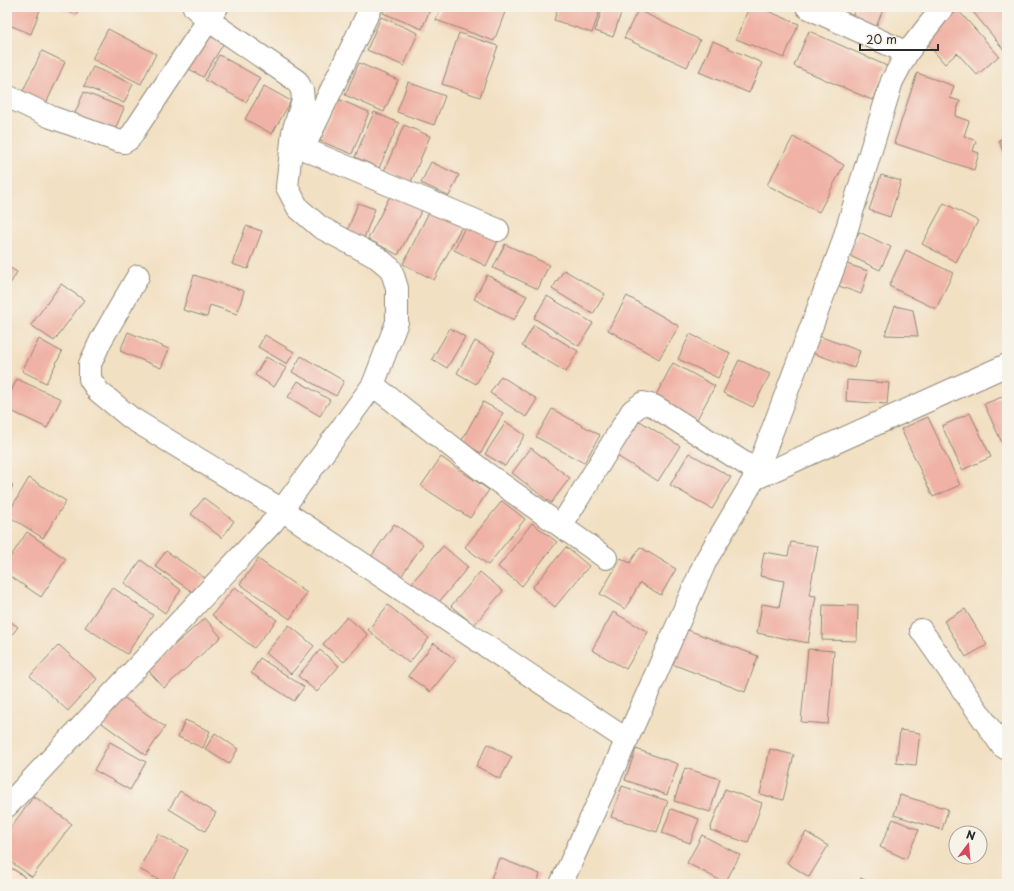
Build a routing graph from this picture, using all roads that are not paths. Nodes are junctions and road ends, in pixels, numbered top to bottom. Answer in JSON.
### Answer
{"nodes":[{"id":1,"x":371,"y":7,"type":"edge"},
{"id":2,"x":807,"y":7,"type":"edge"},
{"id":3,"x":943,"y":7,"type":"edge"},
{"id":4,"x":206,"y":11,"type":"edge"},
{"id":5,"x":907,"y":53,"type":"junction"},
{"id":6,"x":7,"y":96,"type":"edge"},
{"id":7,"x":298,"y":146,"type":"junction"},
{"id":8,"x":498,"y":230,"type":"dead end"},
{"id":9,"x":138,"y":276,"type":"dead end"},
{"id":10,"x":1007,"y":365,"type":"edge"},
{"id":11,"x":373,"y":385,"type":"junction"},
{"id":12,"x":755,"y":475,"type":"junction"},
{"id":13,"x":282,"y":510,"type":"junction"},
{"id":14,"x":561,"y":526,"type":"junction"},
{"id":15,"x":606,"y":558,"type":"dead end"},
{"id":16,"x":921,"y":630,"type":"dead end"},
{"id":17,"x":627,"y":740,"type":"junction"},
{"id":18,"x":1007,"y":750,"type":"edge"},
{"id":19,"x":7,"y":806,"type":"edge"},
{"id":20,"x":7,"y":879,"type":"edge"},
{"id":21,"x":16,"y":884,"type":"edge"},
{"id":22,"x":561,"y":884,"type":"edge"}],
"edges":[{"from":1,"to":7,"type":"street"},
{"from":2,"to":5,"type":"street"},
{"from":3,"to":5,"type":"street"},
{"from":4,"to":6,"type":"street"},
{"from":4,"to":7,"type":"street"},
{"from":5,"to":12,"type":"street"},
{"from":7,"to":8,"type":"street"},
{"from":7,"to":11,"type":"street"},
{"from":9,"to":13,"type":"street"},
{"from":10,"to":12,"type":"street"},
{"from":11,"to":13,"type":"street"},
{"from":11,"to":14,"type":"street"},
{"from":12,"to":14,"type":"street"},
{"from":12,"to":17,"type":"street"},
{"from":13,"to":17,"type":"street"},
{"from":13,"to":19,"type":"street"},
{"from":14,"to":15,"type":"street"},
{"from":16,"to":18,"type":"street"},
{"from":17,"to":22,"type":"street"},
{"from":20,"to":21,"type":"street"}]}
